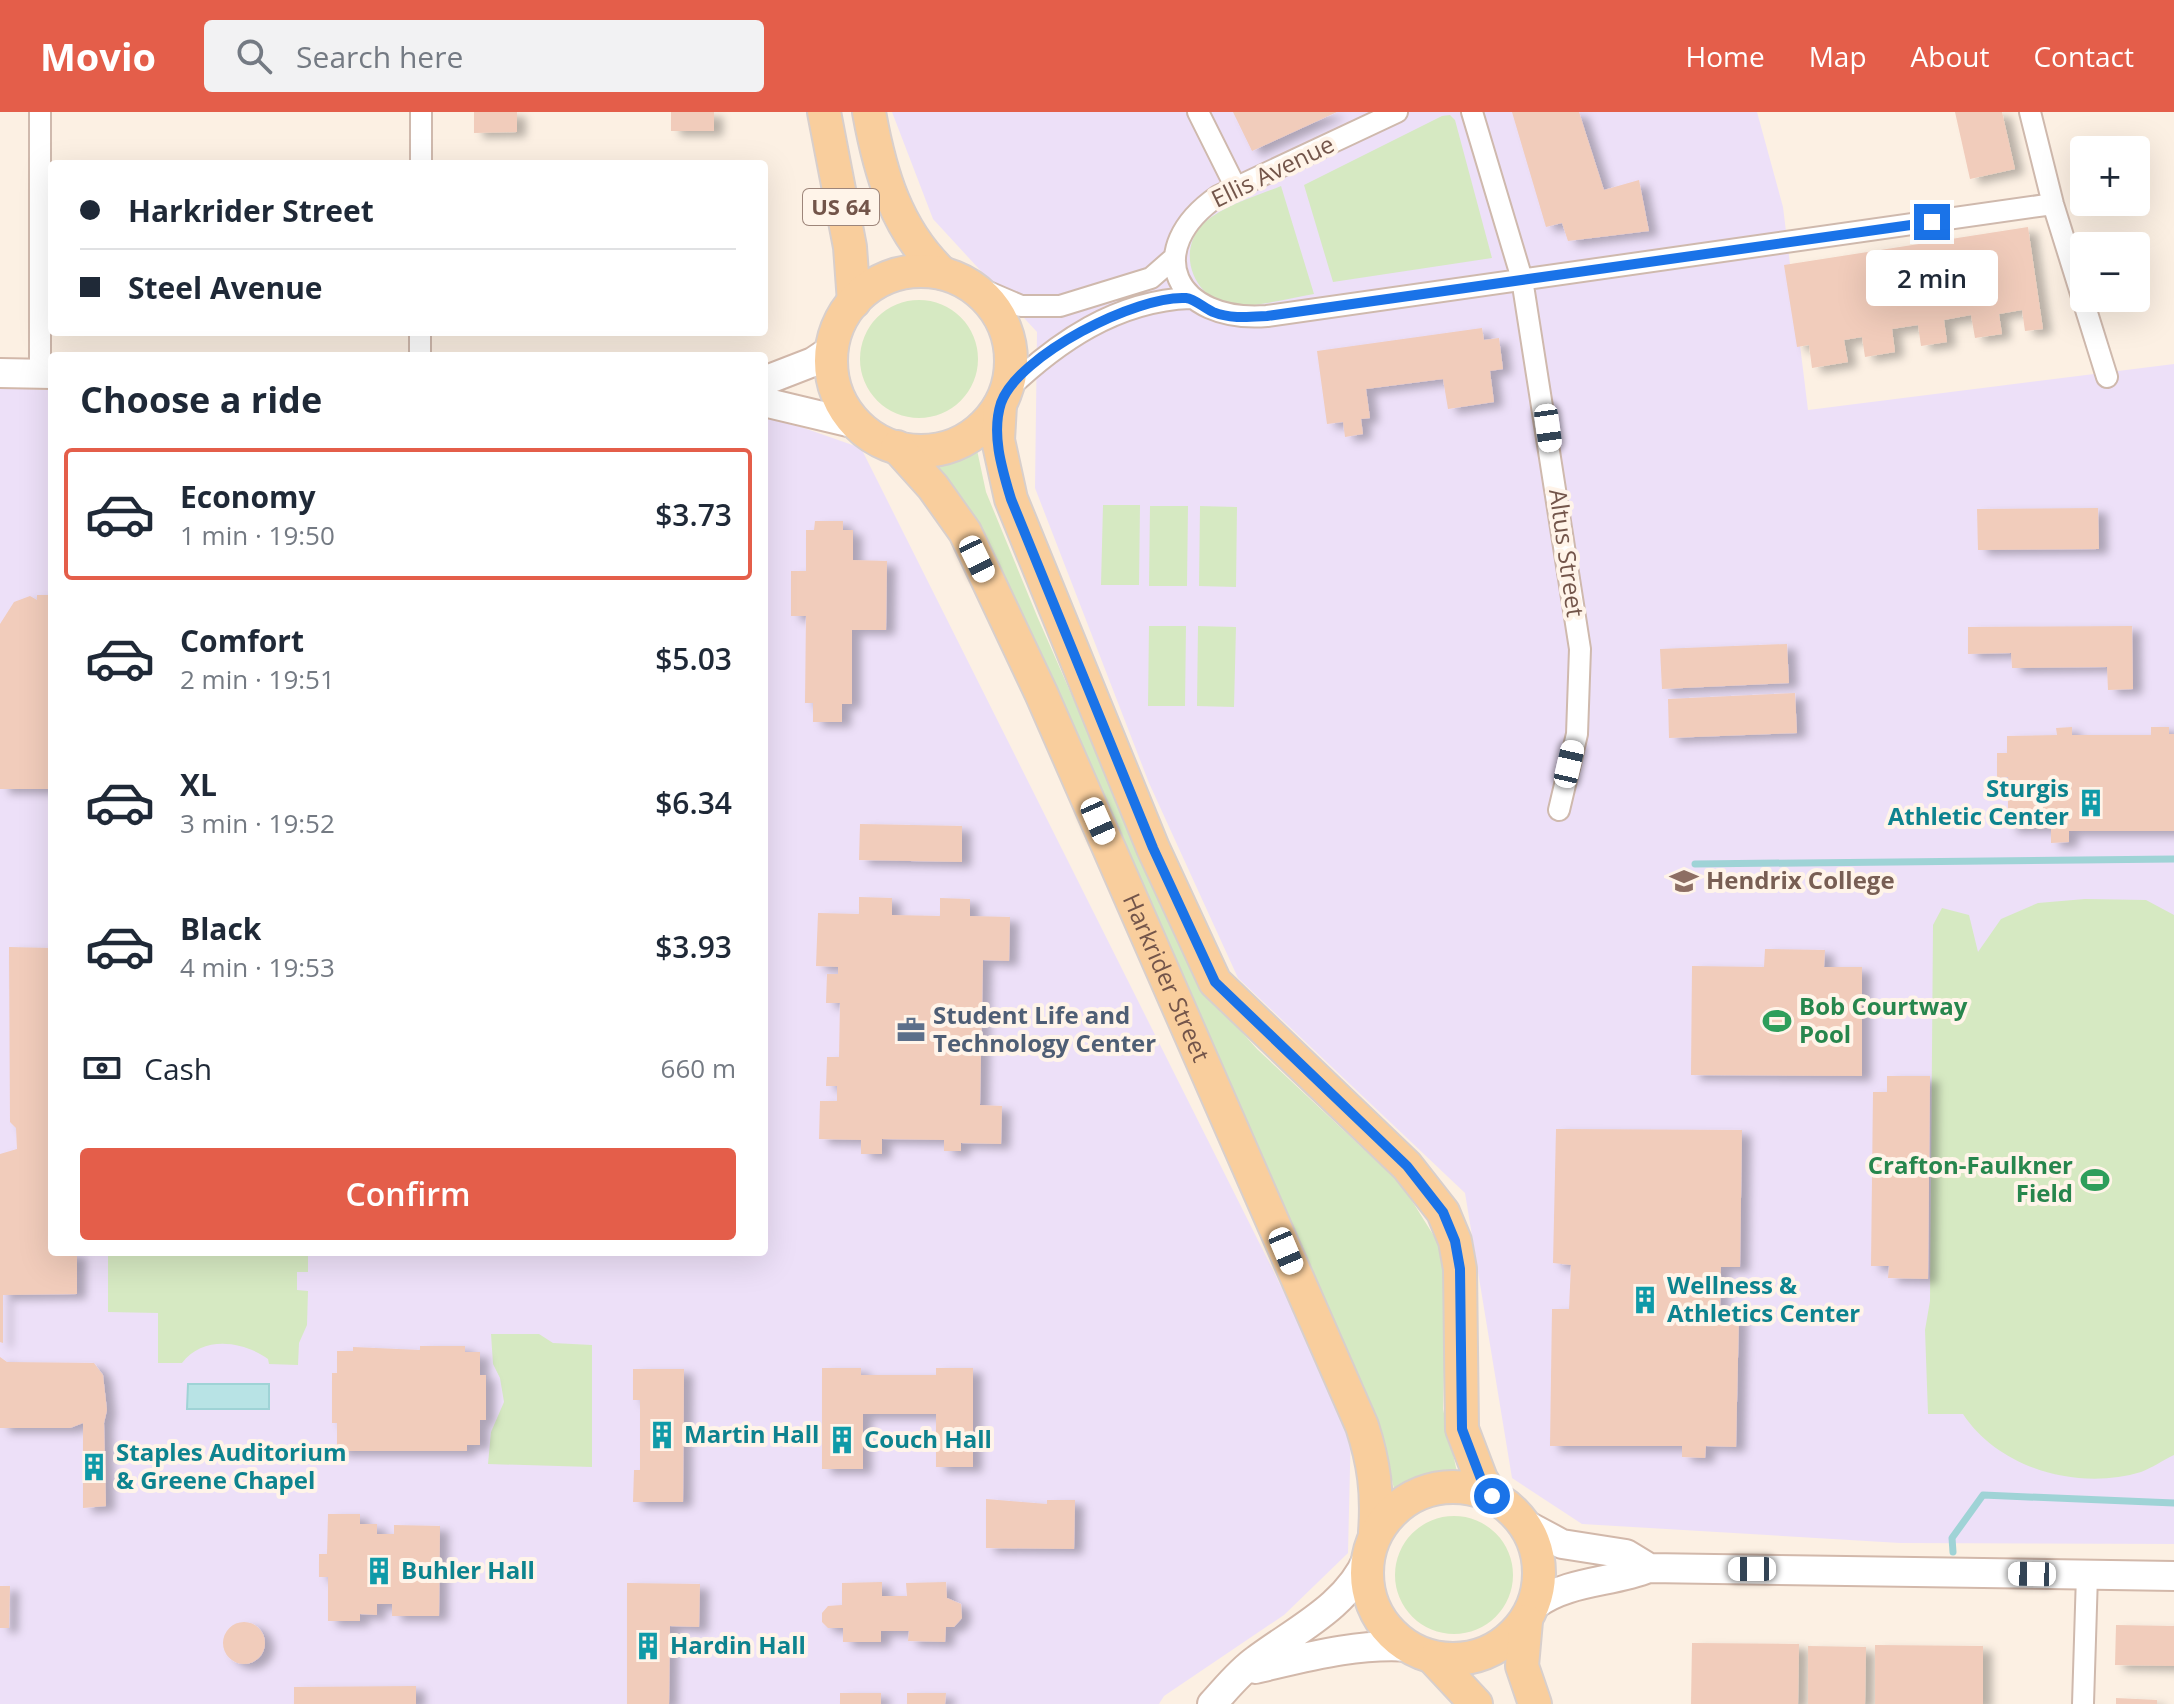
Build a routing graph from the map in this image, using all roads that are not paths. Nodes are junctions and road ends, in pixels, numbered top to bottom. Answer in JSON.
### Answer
{"nodes":[{"id":1,"x":40,"y":112,"type":"edge"},
{"id":2,"x":421,"y":112,"type":"edge"},
{"id":3,"x":824,"y":112,"type":"edge"},
{"id":4,"x":869,"y":112,"type":"edge"},
{"id":5,"x":1198,"y":112,"type":"edge"},
{"id":6,"x":1397,"y":112,"type":"edge"},
{"id":7,"x":1472,"y":112,"type":"edge"},
{"id":8,"x":2030,"y":112,"type":"edge"},
{"id":9,"x":421,"y":160,"type":"edge"},
{"id":10,"x":1236,"y":188,"type":"junction"},
{"id":11,"x":2053,"y":204,"type":"junction"},
{"id":12,"x":1175,"y":257,"type":"junction"},
{"id":13,"x":953,"y":278,"type":"junction"},
{"id":14,"x":1522,"y":279,"type":"junction"},
{"id":15,"x":1190,"y":298,"type":"junction"},
{"id":16,"x":854,"y":302,"type":"junction"},
{"id":17,"x":831,"y":350,"type":"junction"},
{"id":18,"x":0,"y":373,"type":"edge"},
{"id":19,"x":46,"y":374,"type":"edge"},
{"id":20,"x":2107,"y":377,"type":"dead end"},
{"id":21,"x":768,"y":379,"type":"edge"},
{"id":22,"x":1003,"y":398,"type":"junction"},
{"id":23,"x":768,"y":403,"type":"edge"},
{"id":24,"x":856,"y":424,"type":"junction"},
{"id":25,"x":897,"y":447,"type":"junction"},
{"id":26,"x":1559,"y":810,"type":"dead end"},
{"id":27,"x":1492,"y":1496,"type":"junction"},
{"id":28,"x":1521,"y":1522,"type":"junction"},
{"id":29,"x":1372,"y":1544,"type":"junction"},
{"id":30,"x":1649,"y":1568,"type":"junction"},
{"id":31,"x":2087,"y":1575,"type":"junction"},
{"id":32,"x":2174,"y":1576,"type":"edge"},
{"id":33,"x":1531,"y":1613,"type":"junction"},
{"id":34,"x":1422,"y":1653,"type":"junction"},
{"id":35,"x":1243,"y":1671,"type":"junction"},
{"id":36,"x":1212,"y":1704,"type":"edge"},
{"id":37,"x":1476,"y":1704,"type":"edge"},
{"id":38,"x":1535,"y":1704,"type":"edge"},
{"id":39,"x":2083,"y":1704,"type":"edge"}],
"edges":[{"from":1,"to":19,"type":"street"},
{"from":2,"to":9,"type":"street"},
{"from":3,"to":16,"type":"main road","number":"US 64"},
{"from":4,"to":13,"type":"main road","number":"US 64"},
{"from":5,"to":10,"type":"street"},
{"from":6,"to":10,"type":"street","name":"Ellis Avenue"},
{"from":7,"to":14,"type":"street","name":"Altus Street"},
{"from":8,"to":11,"type":"street"},
{"from":10,"to":12,"type":"street","name":"Ellis Avenue"},
{"from":11,"to":14,"type":"street"},
{"from":11,"to":20,"type":"street"},
{"from":12,"to":13,"type":"street"},
{"from":12,"to":15,"type":"street"},
{"from":13,"to":16,"type":"main road"},
{"from":13,"to":22,"type":"main road"},
{"from":14,"to":15,"type":"street"},
{"from":14,"to":26,"type":"street","name":"Altus Street"},
{"from":15,"to":22,"type":"street"},
{"from":16,"to":17,"type":"main road"},
{"from":17,"to":21,"type":"street"},
{"from":17,"to":24,"type":"main road"},
{"from":18,"to":19,"type":"street"},
{"from":22,"to":25,"type":"main road"},
{"from":22,"to":27,"type":"main road","name":"Harkrider Street"},
{"from":23,"to":24,"type":"street"},
{"from":24,"to":25,"type":"main road"},
{"from":25,"to":29,"type":"main road","name":"Harkrider Street"},
{"from":27,"to":28,"type":"main road"},
{"from":27,"to":29,"type":"main road"},
{"from":28,"to":30,"type":"street"},
{"from":28,"to":33,"type":"main road"},
{"from":29,"to":34,"type":"main road"},
{"from":29,"to":35,"type":"street"},
{"from":30,"to":31,"type":"street"},
{"from":30,"to":33,"type":"street"},
{"from":31,"to":32,"type":"street"},
{"from":31,"to":39,"type":"street"},
{"from":33,"to":34,"type":"main road"},
{"from":33,"to":38,"type":"main road"},
{"from":34,"to":35,"type":"street"},
{"from":34,"to":37,"type":"main road"},
{"from":35,"to":36,"type":"street"}]}
